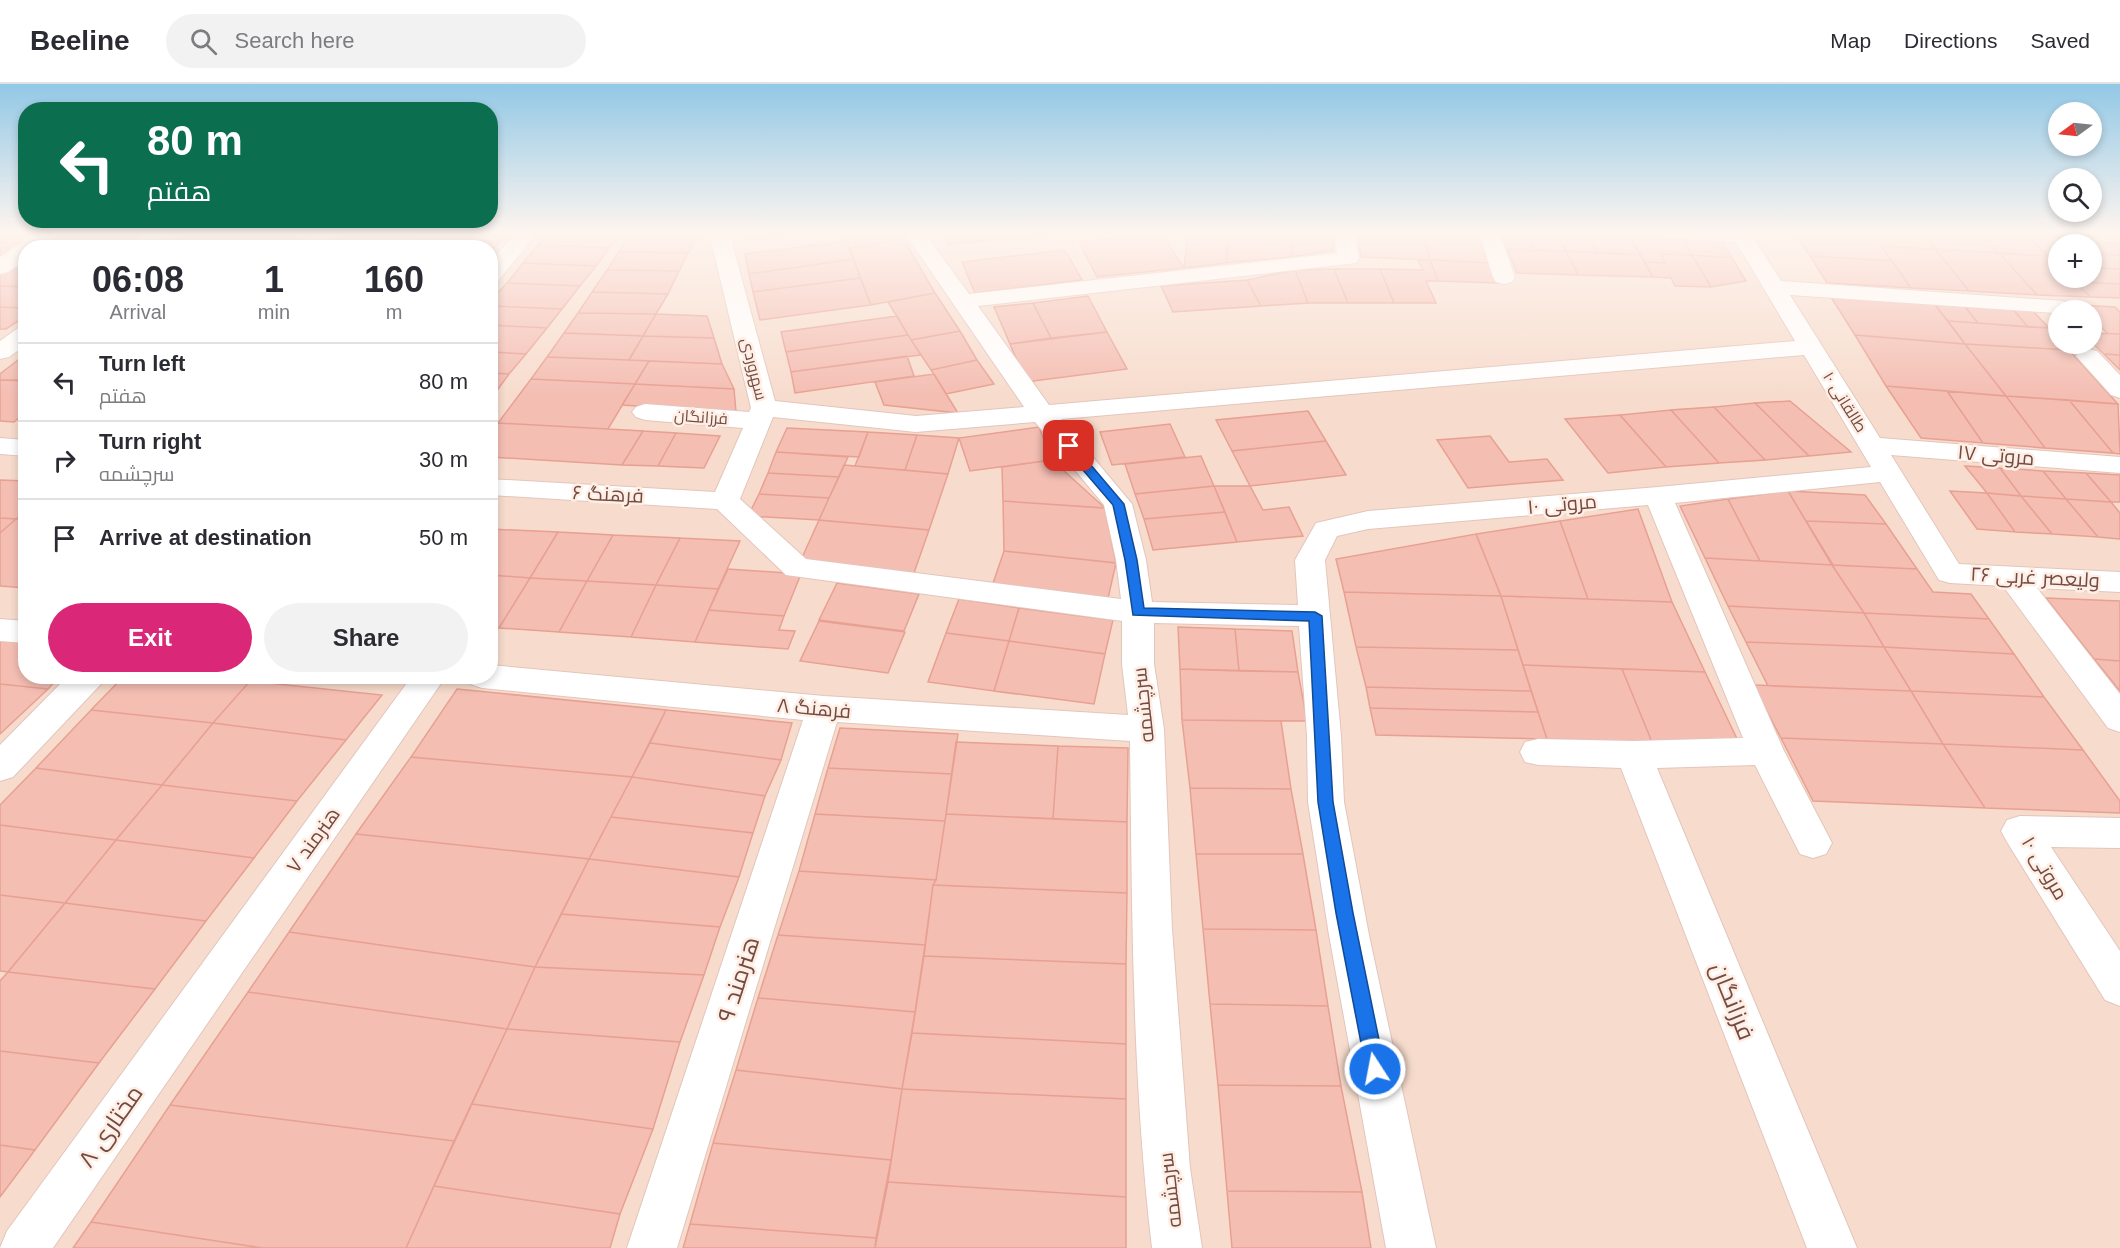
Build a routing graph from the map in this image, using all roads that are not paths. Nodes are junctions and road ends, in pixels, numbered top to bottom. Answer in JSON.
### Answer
{"nodes":[{"id":1,"x":731,"y":286,"type":"edge"},
{"id":2,"x":953,"y":286,"type":"edge"},
{"id":3,"x":1095,"y":286,"type":"edge"},
{"id":4,"x":1774,"y":286,"type":"edge"},
{"id":5,"x":1779,"y":286,"type":"edge"},
{"id":6,"x":964,"y":301,"type":"junction"},
{"id":7,"x":2048,"y":305,"type":"edge"},
{"id":8,"x":18,"y":339,"type":"edge"},
{"id":9,"x":1810,"y":347,"type":"junction"},
{"id":10,"x":0,"y":352,"type":"edge"},
{"id":11,"x":2088,"y":356,"type":"dead end"},
{"id":12,"x":2120,"y":390,"type":"edge"},
{"id":13,"x":645,"y":412,"type":"dead end"},
{"id":14,"x":761,"y":415,"type":"junction"},
{"id":15,"x":1043,"y":415,"type":"junction"},
{"id":16,"x":1872,"y":445,"type":"junction"},
{"id":17,"x":0,"y":446,"type":"edge"},
{"id":18,"x":18,"y":447,"type":"edge"},
{"id":19,"x":2120,"y":465,"type":"edge"},
{"id":20,"x":1889,"y":473,"type":"junction"},
{"id":21,"x":498,"y":487,"type":"edge"},
{"id":22,"x":1658,"y":496,"type":"junction"},
{"id":23,"x":725,"y":501,"type":"junction"},
{"id":24,"x":1950,"y":573,"type":"joint"},
{"id":25,"x":2012,"y":576,"type":"junction"},
{"id":26,"x":2120,"y":582,"type":"edge"},
{"id":27,"x":1138,"y":612,"type":"junction"},
{"id":28,"x":1315,"y":616,"type":"junction"},
{"id":29,"x":0,"y":630,"type":"edge"},
{"id":30,"x":18,"y":631,"type":"edge"},
{"id":31,"x":498,"y":677,"type":"edge"},
{"id":32,"x":81,"y":684,"type":"edge"},
{"id":33,"x":424,"y":684,"type":"edge"},
{"id":34,"x":824,"y":709,"type":"junction"},
{"id":35,"x":2120,"y":719,"type":"edge"},
{"id":36,"x":1147,"y":729,"type":"junction"},
{"id":37,"x":1538,"y":752,"type":"dead end"},
{"id":38,"x":1766,"y":752,"type":"junction"},
{"id":39,"x":1634,"y":755,"type":"junction"},
{"id":40,"x":0,"y":767,"type":"edge"},
{"id":41,"x":2120,"y":833,"type":"edge"},
{"id":42,"x":1813,"y":843,"type":"dead end"},
{"id":43,"x":2120,"y":987,"type":"edge"},
{"id":44,"x":195,"y":1004,"type":"joint"},
{"id":45,"x":24,"y":1248,"type":"edge"},
{"id":46,"x":652,"y":1248,"type":"edge"},
{"id":47,"x":1177,"y":1248,"type":"edge"},
{"id":48,"x":1411,"y":1248,"type":"edge"},
{"id":49,"x":1832,"y":1248,"type":"edge"}],
"edges":[{"from":1,"to":14,"type":"street","name":"سهروردی"},
{"from":2,"to":6,"type":"street","name":"سرچشمه"},
{"from":3,"to":6,"type":"street"},
{"from":4,"to":9,"type":"street","name":"طالقانی ۱۰"},
{"from":5,"to":7,"type":"street"},
{"from":6,"to":15,"type":"street","name":"سرچشمه"},
{"from":8,"to":10,"type":"street"},
{"from":9,"to":15,"type":"street","name":"فرزانگان"},
{"from":9,"to":16,"type":"street","name":"طالقانی ۱۰"},
{"from":11,"to":12,"type":"street"},
{"from":13,"to":14,"type":"street","name":"فرزانگان"},
{"from":14,"to":15,"type":"street","name":"فرزانگان"},
{"from":14,"to":23,"type":"street","name":"سهروردی"},
{"from":15,"to":27,"type":"street","name":"سرچشمه"},
{"from":16,"to":19,"type":"street","name":"مروتی ۱۷"},
{"from":16,"to":20,"type":"street","name":"طالقانی ۱۰"},
{"from":17,"to":18,"type":"street"},
{"from":20,"to":22,"type":"street","name":"مروتی ۱۰"},
{"from":20,"to":24,"type":"street","name":"طالقانی ۱۰"},
{"from":21,"to":23,"type":"street","name":"فرهنگ ۶"},
{"from":22,"to":28,"type":"street","name":"مروتی ۱۰"},
{"from":22,"to":38,"type":"street"},
{"from":23,"to":27,"type":"street"},
{"from":24,"to":25,"type":"street","name":"ولیعصر غربی ۲۶"},
{"from":25,"to":26,"type":"street","name":"ولیعصر غربی ۲۶"},
{"from":25,"to":35,"type":"street"},
{"from":27,"to":28,"type":"street"},
{"from":27,"to":36,"type":"street","name":"سرچشمه"},
{"from":28,"to":48,"type":"street"},
{"from":29,"to":30,"type":"street"},
{"from":31,"to":34,"type":"street","name":"فرهنگ ۸"},
{"from":32,"to":40,"type":"street"},
{"from":33,"to":44,"type":"street","name":"هنرمند ۷"},
{"from":34,"to":36,"type":"street","name":"فرهنگ ۸"},
{"from":34,"to":46,"type":"street","name":"هنرمند ۹"},
{"from":36,"to":47,"type":"street","name":"سرچشمه"},
{"from":37,"to":39,"type":"street"},
{"from":38,"to":39,"type":"street"},
{"from":38,"to":42,"type":"street"},
{"from":39,"to":49,"type":"street","name":"فرزانگان"},
{"from":41,"to":43,"type":"street","name":"مروتی ۱۰"},
{"from":44,"to":45,"type":"street","name":"مختاری ۸"}]}
